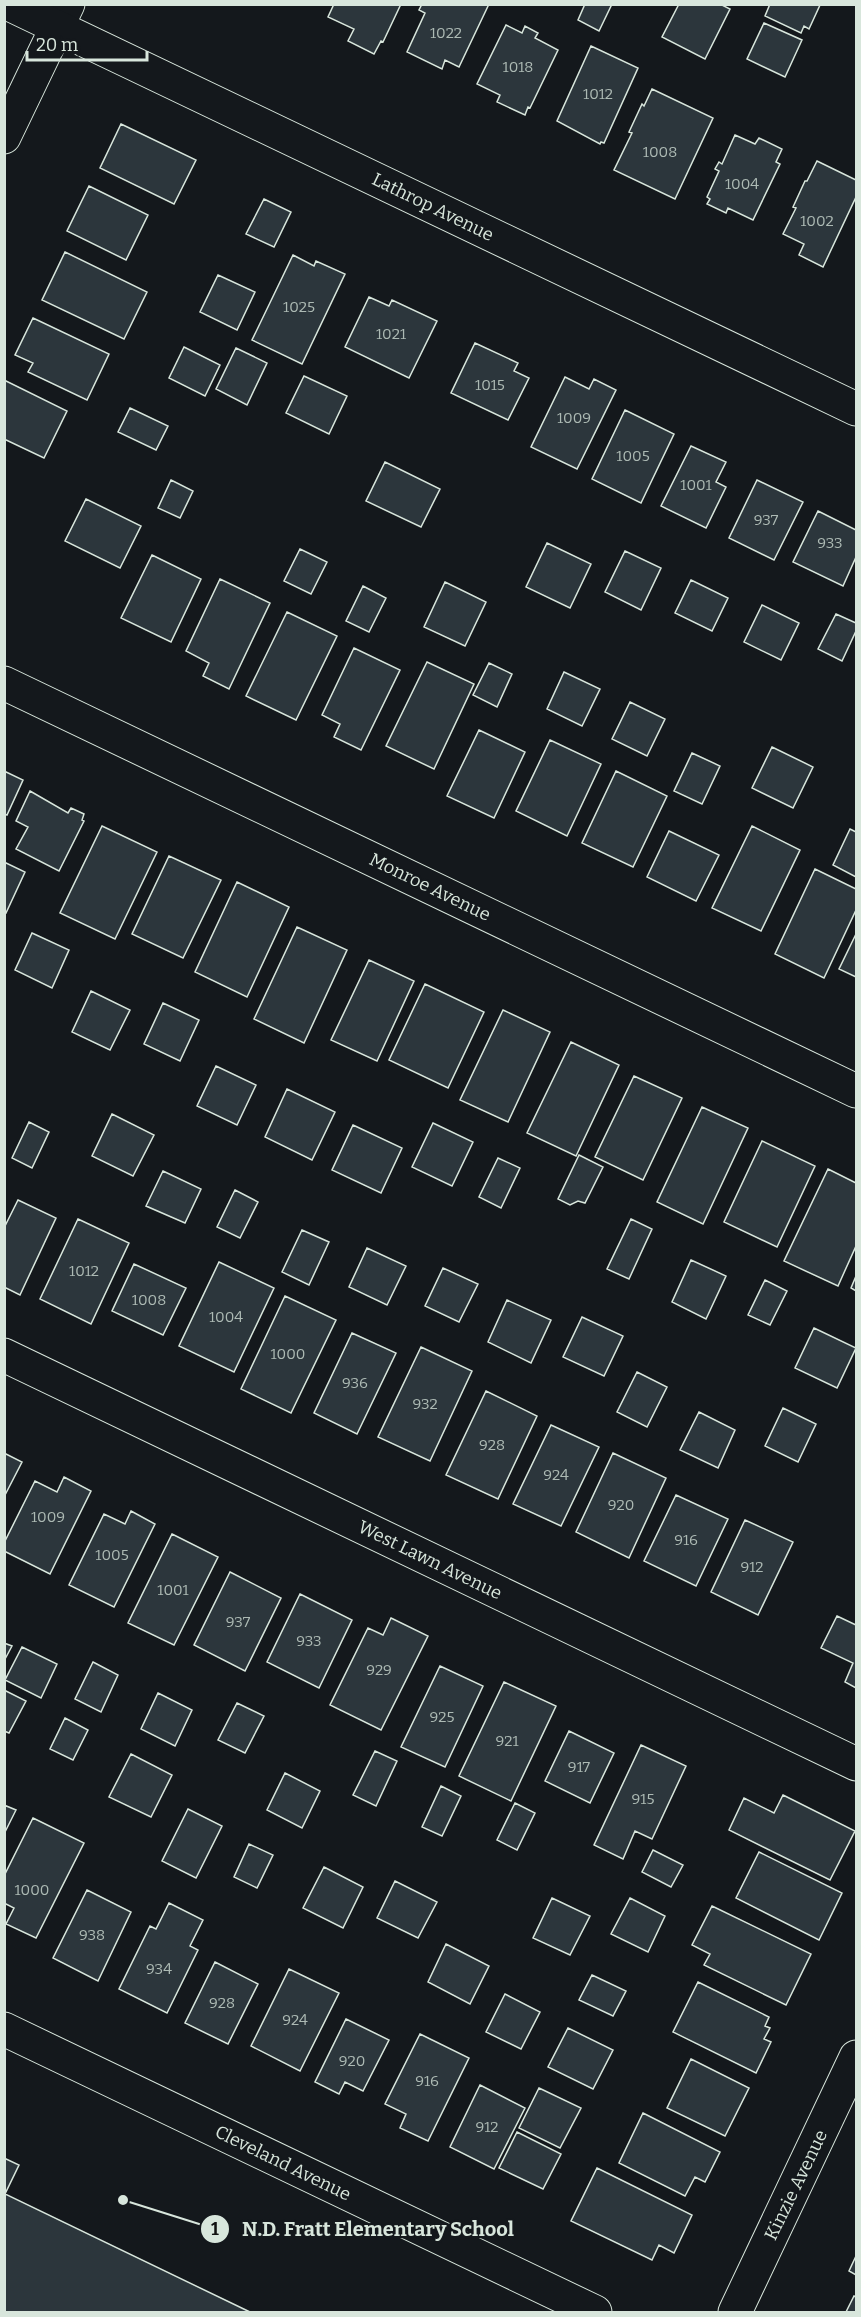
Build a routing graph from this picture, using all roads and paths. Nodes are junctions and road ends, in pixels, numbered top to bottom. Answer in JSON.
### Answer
{"nodes":[{"id":1,"x":9,"y":4,"type":"edge"},
{"id":2,"x":62,"y":16,"type":"edge"},
{"id":3,"x":4,"y":137,"type":"edge"},
{"id":4,"x":856,"y":409,"type":"edge"},
{"id":5,"x":4,"y":683,"type":"edge"},
{"id":6,"x":856,"y":1091,"type":"edge"},
{"id":7,"x":4,"y":1355,"type":"edge"},
{"id":8,"x":856,"y":1764,"type":"edge"},
{"id":9,"x":4,"y":2029,"type":"edge"},
{"id":10,"x":856,"y":2057,"type":"edge"},
{"id":11,"x":595,"y":2313,"type":"edge"},
{"id":12,"x":735,"y":2313,"type":"edge"}],
"edges":[{"from":1,"to":2,"type":"street","name":"Lathrop Avenue"},
{"from":2,"to":3,"type":"street"},
{"from":2,"to":4,"type":"street","name":"Lathrop Avenue"},
{"from":5,"to":6,"type":"street","name":"Monroe Avenue"},
{"from":7,"to":8,"type":"street","name":"West Lawn Avenue"},
{"from":9,"to":11,"type":"street","name":"Cleveland Avenue"},
{"from":10,"to":12,"type":"street","name":"Kinzie Avenue"}]}
